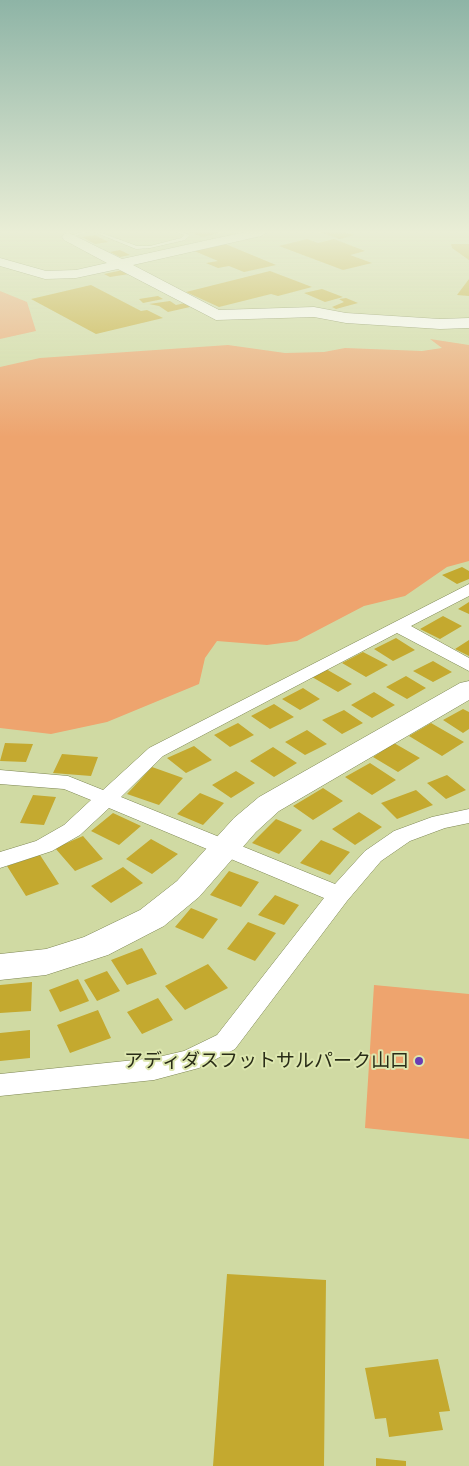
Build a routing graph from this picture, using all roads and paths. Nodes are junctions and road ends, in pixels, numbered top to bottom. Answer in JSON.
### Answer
{"nodes":[{"id":1,"x":190,"y":300,"type":"edge"},
{"id":2,"x":469,"y":323,"type":"edge"},
{"id":3,"x":469,"y":589,"type":"edge"},
{"id":4,"x":397,"y":626,"type":"junction"},
{"id":5,"x":469,"y":665,"type":"edge"},
{"id":6,"x":469,"y":689,"type":"edge"},
{"id":7,"x":0,"y":777,"type":"edge"},
{"id":8,"x":104,"y":800,"type":"junction"},
{"id":9,"x":469,"y":816,"type":"edge"},
{"id":10,"x":226,"y":847,"type":"junction"},
{"id":11,"x":0,"y":860,"type":"edge"},
{"id":12,"x":339,"y":895,"type":"junction"},
{"id":13,"x":0,"y":967,"type":"edge"},
{"id":14,"x":0,"y":1085,"type":"edge"}],
"edges":[{"from":1,"to":2,"type":"street"},
{"from":3,"to":4,"type":"street"},
{"from":4,"to":5,"type":"street"},
{"from":4,"to":8,"type":"street"},
{"from":6,"to":10,"type":"street"},
{"from":7,"to":8,"type":"street"},
{"from":8,"to":10,"type":"street"},
{"from":8,"to":11,"type":"street"},
{"from":9,"to":12,"type":"street"},
{"from":10,"to":12,"type":"street"},
{"from":10,"to":13,"type":"street"},
{"from":12,"to":14,"type":"street"}]}
